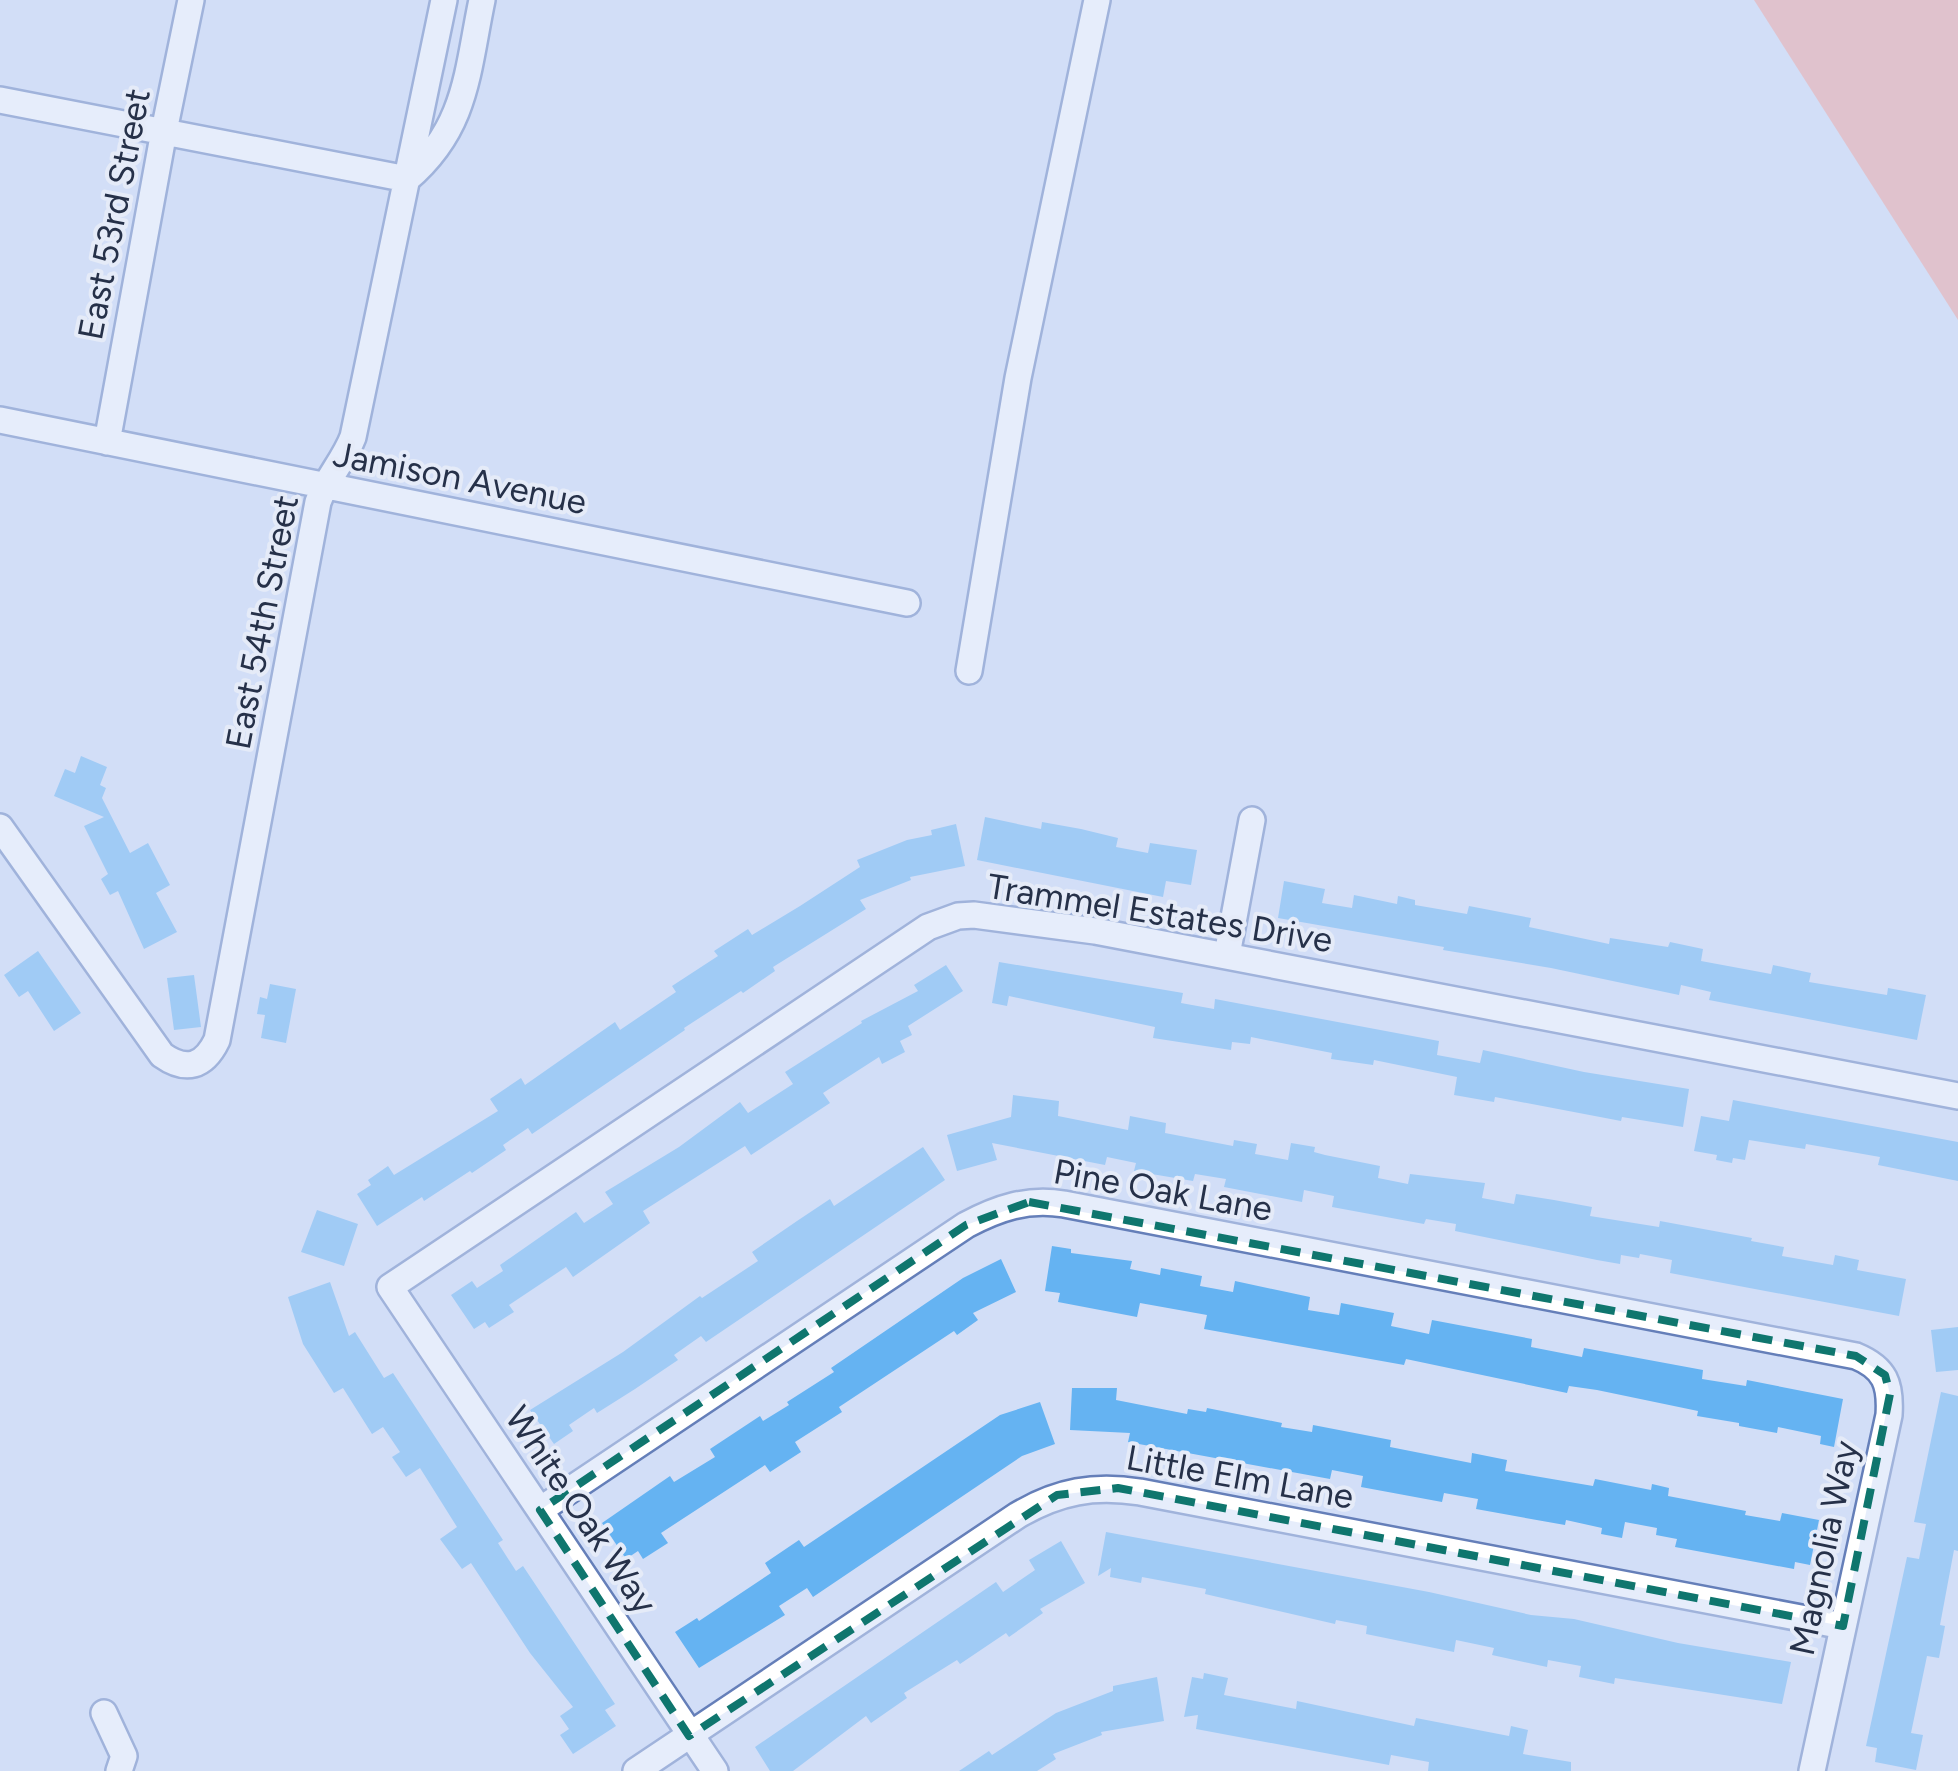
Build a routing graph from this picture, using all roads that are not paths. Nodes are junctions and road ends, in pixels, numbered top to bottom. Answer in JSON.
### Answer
{"nodes":[{"id":1,"x":192,"y":0,"type":"edge"},
{"id":2,"x":444,"y":0,"type":"edge"},
{"id":3,"x":482,"y":0,"type":"edge"},
{"id":4,"x":1097,"y":0,"type":"edge"},
{"id":5,"x":0,"y":100,"type":"edge"},
{"id":6,"x":164,"y":131,"type":"junction"},
{"id":7,"x":407,"y":179,"type":"junction"},
{"id":8,"x":0,"y":420,"type":"edge"},
{"id":9,"x":107,"y":442,"type":"junction"},
{"id":10,"x":324,"y":486,"type":"junction"},
{"id":11,"x":907,"y":603,"type":"dead end"},
{"id":12,"x":969,"y":671,"type":"dead end"},
{"id":13,"x":1252,"y":820,"type":"dead end"},
{"id":14,"x":0,"y":827,"type":"edge"},
{"id":15,"x":1227,"y":956,"type":"junction"},
{"id":16,"x":1956,"y":1087,"type":"edge"},
{"id":17,"x":390,"y":1287,"type":"joint"},
{"id":18,"x":1856,"y":1356,"type":"joint"},
{"id":19,"x":540,"y":1510,"type":"junction"},
{"id":20,"x":1843,"y":1626,"type":"junction"},
{"id":21,"x":104,"y":1713,"type":"dead end"},
{"id":22,"x":689,"y":1736,"type":"junction"},
{"id":23,"x":120,"y":1771,"type":"edge"},
{"id":24,"x":636,"y":1771,"type":"edge"},
{"id":25,"x":715,"y":1771,"type":"edge"},
{"id":26,"x":1812,"y":1771,"type":"edge"}],
"edges":[{"from":1,"to":6,"type":"street","name":"East 53rd Street"},
{"from":2,"to":7,"type":"street","name":"East 54th Street"},
{"from":3,"to":7,"type":"street"},
{"from":4,"to":12,"type":"street"},
{"from":5,"to":6,"type":"street"},
{"from":6,"to":7,"type":"street"},
{"from":6,"to":9,"type":"street","name":"East 53rd Street"},
{"from":7,"to":10,"type":"street","name":"East 54th Street"},
{"from":8,"to":9,"type":"street","name":"Jamison Avenue"},
{"from":9,"to":10,"type":"street","name":"Jamison Avenue"},
{"from":10,"to":11,"type":"street","name":"Jamison Avenue"},
{"from":10,"to":14,"type":"street","name":"East 54th Street"},
{"from":13,"to":15,"type":"street"},
{"from":15,"to":16,"type":"street","name":"Trammel Estates Drive"},
{"from":15,"to":17,"type":"street","name":"Trammel Estates Drive"},
{"from":17,"to":19,"type":"street","name":"White Oak Way"},
{"from":18,"to":19,"type":"street","name":"Pine Oak Lane"},
{"from":18,"to":20,"type":"street","name":"Magnolia Way"},
{"from":19,"to":22,"type":"street","name":"White Oak Way"},
{"from":20,"to":22,"type":"street","name":"Little Elm Lane"},
{"from":20,"to":26,"type":"street","name":"Magnolia Way"},
{"from":21,"to":23,"type":"street"},
{"from":22,"to":24,"type":"street","name":"Little Elm Lane"},
{"from":22,"to":25,"type":"street","name":"White Oak Way"}]}
